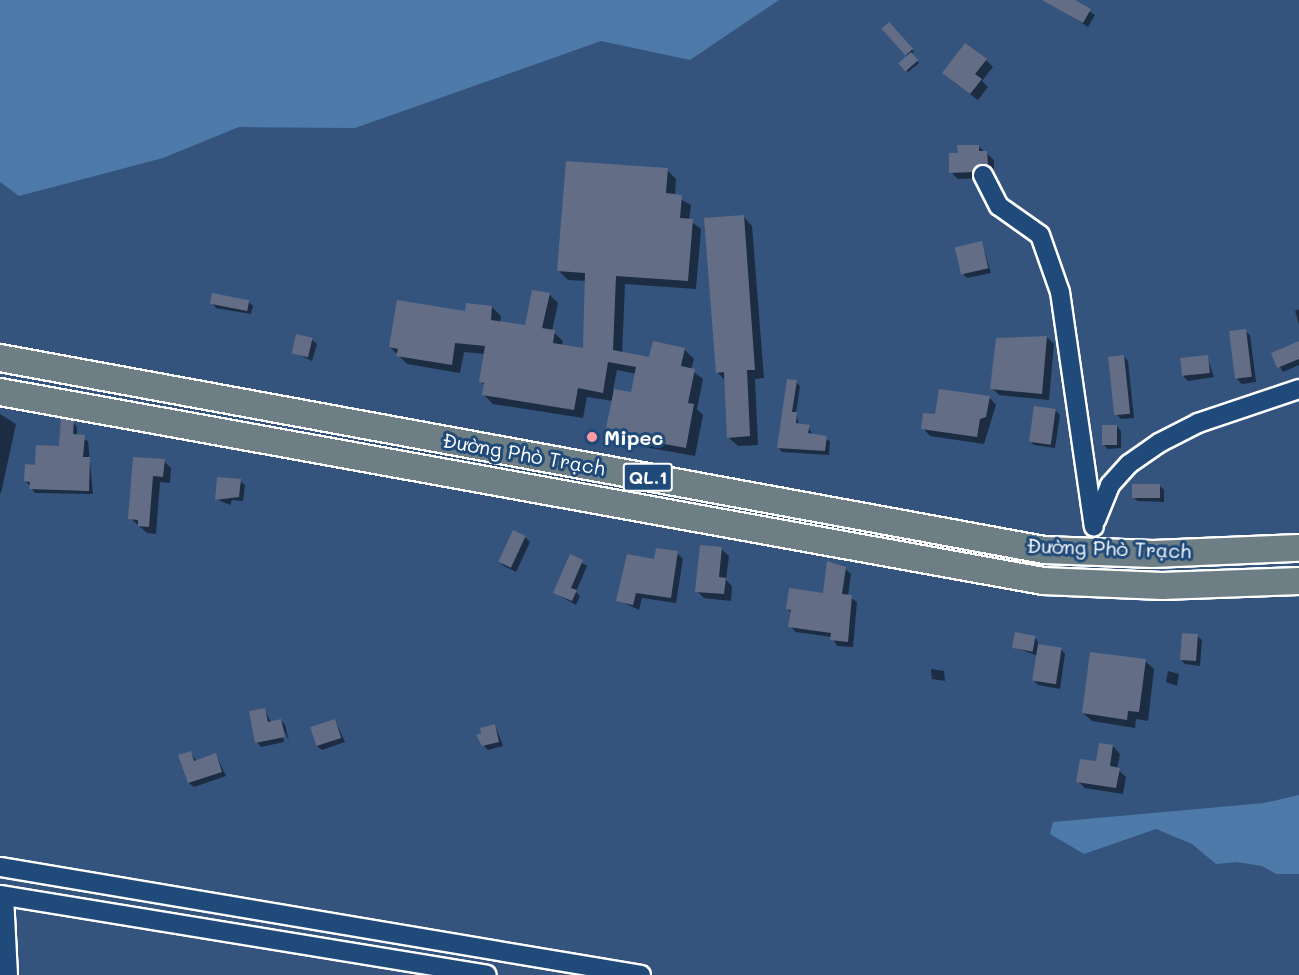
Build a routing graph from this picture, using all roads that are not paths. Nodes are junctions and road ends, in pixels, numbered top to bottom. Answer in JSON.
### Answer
{"nodes":[{"id":1,"x":983,"y":176,"type":"dead end"},
{"id":2,"x":0,"y":358,"type":"edge"},
{"id":3,"x":1299,"y":389,"type":"edge"},
{"id":4,"x":0,"y":392,"type":"edge"},
{"id":5,"x":1095,"y":539,"type":"junction"},
{"id":6,"x":1299,"y":548,"type":"edge"},
{"id":7,"x":1299,"y":581,"type":"edge"},
{"id":8,"x":0,"y":867,"type":"edge"},
{"id":9,"x":2,"y":896,"type":"edge"},
{"id":10,"x":8,"y":975,"type":"edge"},
{"id":11,"x":486,"y":975,"type":"edge"},
{"id":12,"x":642,"y":975,"type":"edge"}],
"edges":[{"from":1,"to":5,"type":"street"},
{"from":2,"to":5,"type":"highway","name":"Đường Phò Trạch","number":"QL.1"},
{"from":3,"to":5,"type":"street"},
{"from":4,"to":7,"type":"highway","name":"Đường Phò Trạch","number":"QL.1"},
{"from":5,"to":6,"type":"highway","name":"Đường Phò Trạch","number":"QL.1"},
{"from":8,"to":12,"type":"street"},
{"from":9,"to":10,"type":"street"},
{"from":9,"to":11,"type":"street"}]}
